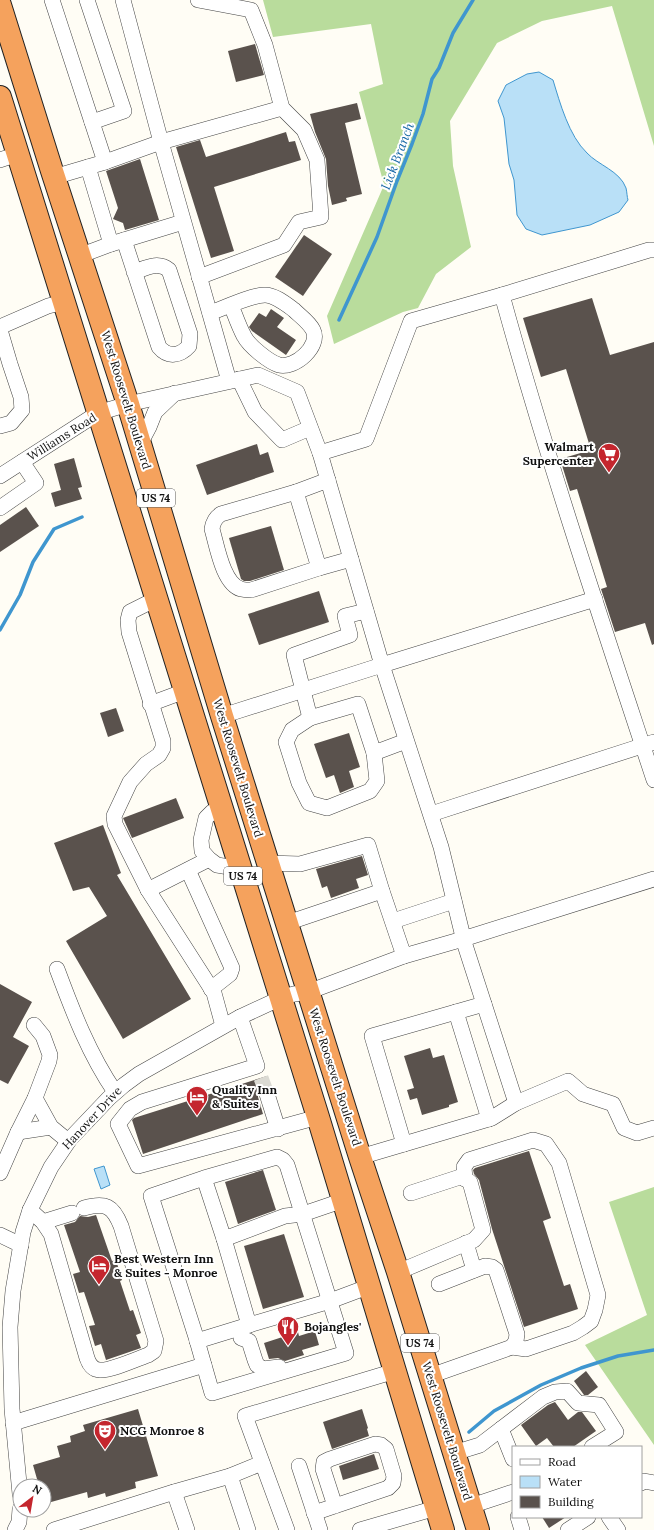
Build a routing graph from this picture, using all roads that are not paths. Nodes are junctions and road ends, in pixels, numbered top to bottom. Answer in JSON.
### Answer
{"nodes":[{"id":1,"x":52,"y":0,"type":"edge"},
{"id":2,"x":87,"y":0,"type":"edge"},
{"id":3,"x":122,"y":0,"type":"edge"},
{"id":4,"x":198,"y":0,"type":"edge"},
{"id":5,"x":2,"y":18,"type":"edge"},
{"id":6,"x":0,"y":53,"type":"edge"},
{"id":7,"x":0,"y":97,"type":"edge"},
{"id":8,"x":282,"y":108,"type":"junction"},
{"id":9,"x":3,"y":121,"type":"edge"},
{"id":10,"x":92,"y":122,"type":"junction"},
{"id":11,"x":161,"y":142,"type":"junction"},
{"id":12,"x":9,"y":157,"type":"edge"},
{"id":13,"x":105,"y":162,"type":"junction"},
{"id":14,"x":88,"y":167,"type":"junction"},
{"id":15,"x":54,"y":177,"type":"junction"},
{"id":16,"x":65,"y":211,"type":"junction"},
{"id":17,"x":184,"y":222,"type":"junction"},
{"id":18,"x":117,"y":242,"type":"junction"},
{"id":19,"x":654,"y":250,"type":"edge"},
{"id":20,"x":80,"y":256,"type":"junction"},
{"id":21,"x":134,"y":272,"type":"junction"},
{"id":22,"x":199,"y":277,"type":"junction"},
{"id":23,"x":502,"y":295,"type":"junction"},
{"id":24,"x":64,"y":302,"type":"junction"},
{"id":25,"x":231,"y":305,"type":"junction"},
{"id":26,"x":210,"y":313,"type":"junction"},
{"id":27,"x":0,"y":329,"type":"edge"},
{"id":28,"x":234,"y":380,"type":"junction"},
{"id":29,"x":175,"y":393,"type":"junction"},
{"id":30,"x":128,"y":404,"type":"junction"},
{"id":31,"x":98,"y":413,"type":"junction"},
{"id":32,"x":0,"y":426,"type":"edge"},
{"id":33,"x":310,"y":428,"type":"junction"},
{"id":34,"x":140,"y":444,"type":"junction"},
{"id":35,"x":320,"y":453,"type":"junction"},
{"id":36,"x":22,"y":462,"type":"junction"},
{"id":37,"x":0,"y":476,"type":"edge"},
{"id":38,"x":328,"y":480,"type":"junction"},
{"id":39,"x":296,"y":492,"type":"junction"},
{"id":40,"x":0,"y":508,"type":"edge"},
{"id":41,"x":351,"y":559,"type":"junction"},
{"id":42,"x":319,"y":568,"type":"junction"},
{"id":43,"x":156,"y":599,"type":"junction"},
{"id":44,"x":595,"y":599,"type":"junction"},
{"id":45,"x":366,"y":611,"type":"junction"},
{"id":46,"x":382,"y":665,"type":"junction"},
{"id":47,"x":185,"y":691,"type":"junction"},
{"id":48,"x":303,"y":691,"type":"junction"},
{"id":49,"x":150,"y":704,"type":"junction"},
{"id":50,"x":222,"y":716,"type":"junction"},
{"id":51,"x":310,"y":718,"type":"junction"},
{"id":52,"x":406,"y":741,"type":"junction"},
{"id":53,"x":648,"y":744,"type":"edge"},
{"id":54,"x":374,"y":753,"type":"junction"},
{"id":55,"x":654,"y":778,"type":"edge"},
{"id":56,"x":222,"y":808,"type":"junction"},
{"id":57,"x":431,"y":814,"type":"junction"},
{"id":58,"x":209,"y":859,"type":"junction"},
{"id":59,"x":268,"y":863,"type":"junction"},
{"id":60,"x":241,"y":869,"type":"junction"},
{"id":61,"x":188,"y":870,"type":"junction"},
{"id":62,"x":654,"y":879,"type":"edge"},
{"id":63,"x":148,"y":890,"type":"junction"},
{"id":64,"x":382,"y":891,"type":"junction"},
{"id":65,"x":454,"y":901,"type":"junction"},
{"id":66,"x":393,"y":921,"type":"junction"},
{"id":67,"x":287,"y":923,"type":"junction"},
{"id":68,"x":463,"y":940,"type":"junction"},
{"id":69,"x":404,"y":956,"type":"junction"},
{"id":70,"x":57,"y":969,"type":"dead end"},
{"id":71,"x":211,"y":989,"type":"junction"},
{"id":72,"x":308,"y":992,"type":"junction"},
{"id":73,"x":281,"y":998,"type":"junction"},
{"id":74,"x":484,"y":1004,"type":"junction"},
{"id":75,"x":456,"y":1012,"type":"junction"},
{"id":76,"x":240,"y":1017,"type":"junction"},
{"id":77,"x":34,"y":1025,"type":"dead end"},
{"id":78,"x":223,"y":1026,"type":"junction"},
{"id":79,"x":115,"y":1092,"type":"junction"},
{"id":80,"x":267,"y":1094,"type":"tunnel mouth"},
{"id":81,"x":36,"y":1098,"type":"junction"},
{"id":82,"x":516,"y":1102,"type":"junction"},
{"id":83,"x":99,"y":1108,"type":"junction"},
{"id":84,"x":318,"y":1117,"type":"junction"},
{"id":85,"x":489,"y":1119,"type":"junction"},
{"id":86,"x":118,"y":1124,"type":"junction"},
{"id":87,"x":51,"y":1127,"type":"junction"},
{"id":88,"x":654,"y":1128,"type":"edge"},
{"id":89,"x":278,"y":1129,"type":"junction"},
{"id":90,"x":18,"y":1132,"type":"junction"},
{"id":91,"x":68,"y":1140,"type":"junction"},
{"id":92,"x":404,"y":1144,"type":"junction"},
{"id":93,"x":360,"y":1157,"type":"junction"},
{"id":94,"x":0,"y":1173,"type":"edge"},
{"id":95,"x":204,"y":1178,"type":"junction"},
{"id":96,"x":465,"y":1178,"type":"junction"},
{"id":97,"x":411,"y":1193,"type":"dead end"},
{"id":98,"x":344,"y":1200,"type":"junction"},
{"id":99,"x":30,"y":1210,"type":"junction"},
{"id":100,"x":303,"y":1214,"type":"junction"},
{"id":101,"x":43,"y":1222,"type":"junction"},
{"id":102,"x":0,"y":1235,"type":"edge"},
{"id":103,"x":224,"y":1239,"type":"junction"},
{"id":104,"x":466,"y":1243,"type":"junction"},
{"id":105,"x":21,"y":1245,"type":"junction"},
{"id":106,"x":474,"y":1270,"type":"junction"},
{"id":107,"x":398,"y":1272,"type":"junction"},
{"id":108,"x":439,"y":1284,"type":"dead end"},
{"id":109,"x":370,"y":1286,"type":"junction"},
{"id":110,"x":6,"y":1301,"type":"edge"},
{"id":111,"x":330,"y":1301,"type":"junction"},
{"id":112,"x":243,"y":1330,"type":"junction"},
{"id":113,"x":197,"y":1341,"type":"junction"},
{"id":114,"x":512,"y":1347,"type":"junction"},
{"id":115,"x":310,"y":1363,"type":"junction"},
{"id":116,"x":204,"y":1365,"type":"junction"},
{"id":117,"x":395,"y":1371,"type":"junction"},
{"id":118,"x":430,"y":1376,"type":"junction"},
{"id":119,"x":254,"y":1380,"type":"junction"},
{"id":120,"x":13,"y":1423,"type":"junction"},
{"id":121,"x":446,"y":1427,"type":"junction"},
{"id":122,"x":501,"y":1429,"type":"junction"},
{"id":123,"x":594,"y":1446,"type":"edge"},
{"id":124,"x":454,"y":1453,"type":"junction"},
{"id":125,"x":512,"y":1457,"type":"edge"},
{"id":126,"x":262,"y":1463,"type":"junction"},
{"id":127,"x":299,"y":1466,"type":"dead end"},
{"id":128,"x":230,"y":1476,"type":"junction"},
{"id":129,"x":18,"y":1478,"type":"edge"},
{"id":130,"x":642,"y":1482,"type":"edge"},
{"id":131,"x":654,"y":1482,"type":"edge"},
{"id":132,"x":174,"y":1492,"type":"junction"},
{"id":133,"x":512,"y":1496,"type":"edge"},
{"id":134,"x":335,"y":1506,"type":"junction"},
{"id":135,"x":471,"y":1506,"type":"junction"},
{"id":136,"x":436,"y":1508,"type":"junction"},
{"id":137,"x":314,"y":1513,"type":"junction"},
{"id":138,"x":19,"y":1518,"type":"edge"},
{"id":139,"x":518,"y":1518,"type":"edge"},
{"id":140,"x":586,"y":1518,"type":"edge"},
{"id":141,"x":597,"y":1518,"type":"edge"},
{"id":142,"x":606,"y":1518,"type":"edge"},
{"id":143,"x":610,"y":1518,"type":"edge"},
{"id":144,"x":15,"y":1530,"type":"edge"},
{"id":145,"x":54,"y":1530,"type":"edge"},
{"id":146,"x":187,"y":1530,"type":"edge"},
{"id":147,"x":248,"y":1530,"type":"edge"},
{"id":148,"x":287,"y":1530,"type":"edge"},
{"id":149,"x":320,"y":1530,"type":"edge"},
{"id":150,"x":360,"y":1530,"type":"edge"},
{"id":151,"x":443,"y":1530,"type":"edge"},
{"id":152,"x":478,"y":1530,"type":"edge"},
{"id":153,"x":522,"y":1530,"type":"edge"},
{"id":154,"x":568,"y":1530,"type":"edge"},
{"id":155,"x":579,"y":1530,"type":"edge"},
{"id":156,"x":613,"y":1530,"type":"edge"},
{"id":157,"x":618,"y":1530,"type":"edge"}],
"edges":[{"from":1,"to":10,"type":"street"},
{"from":2,"to":10,"type":"street"},
{"from":3,"to":11,"type":"street"},
{"from":4,"to":8,"type":"street"},
{"from":5,"to":15,"type":"highway","name":"West Roosevelt Boulevard","number":"US 74"},
{"from":6,"to":16,"type":"highway"},
{"from":7,"to":9,"type":"highway","number":"US 74"},
{"from":8,"to":11,"type":"street"},
{"from":8,"to":22,"type":"street"},
{"from":9,"to":12,"type":"highway","number":"US 74"},
{"from":10,"to":13,"type":"street"},
{"from":11,"to":13,"type":"street"},
{"from":11,"to":17,"type":"street"},
{"from":12,"to":24,"type":"highway","number":"US 74"},
{"from":13,"to":14,"type":"street"},
{"from":14,"to":15,"type":"street"},
{"from":14,"to":18,"type":"street"},
{"from":15,"to":16,"type":"highway","name":"West Roosevelt Boulevard","number":"US 74"},
{"from":16,"to":20,"type":"highway","name":"West Roosevelt Boulevard","number":"US 74"},
{"from":17,"to":18,"type":"street"},
{"from":17,"to":22,"type":"street"},
{"from":18,"to":20,"type":"street"},
{"from":18,"to":21,"type":"street"},
{"from":19,"to":23,"type":"street"},
{"from":20,"to":30,"type":"highway","name":"West Roosevelt Boulevard","number":"US 74"},
{"from":21,"to":21,"type":"street"},
{"from":22,"to":26,"type":"street"},
{"from":23,"to":35,"type":"street"},
{"from":23,"to":44,"type":"street"},
{"from":24,"to":27,"type":"street"},
{"from":24,"to":31,"type":"highway","number":"US 74"},
{"from":25,"to":25,"type":"street"},
{"from":25,"to":26,"type":"street"},
{"from":26,"to":28,"type":"street"},
{"from":27,"to":32,"type":"street"},
{"from":28,"to":29,"type":"street","name":"Williams Road"},
{"from":28,"to":33,"type":"street","name":"Williams Road"},
{"from":28,"to":33,"type":"street"},
{"from":29,"to":30,"type":"street","name":"Williams Road"},
{"from":29,"to":34,"type":"street"},
{"from":30,"to":31,"type":"street","name":"Williams Road"},
{"from":30,"to":34,"type":"highway","name":"West Roosevelt Boulevard","number":"US 74"},
{"from":31,"to":36,"type":"street","name":"Williams Road"},
{"from":31,"to":43,"type":"highway","number":"US 74"},
{"from":33,"to":35,"type":"street","name":"Williams Road"},
{"from":34,"to":50,"type":"highway","name":"West Roosevelt Boulevard","number":"US 74"},
{"from":35,"to":38,"type":"street","name":"Williams Road"},
{"from":36,"to":37,"type":"street","name":"Williams Road"},
{"from":36,"to":40,"type":"street"},
{"from":38,"to":39,"type":"street"},
{"from":38,"to":41,"type":"street","name":"Williams Road"},
{"from":39,"to":42,"type":"street"},
{"from":39,"to":42,"type":"street"},
{"from":41,"to":42,"type":"street"},
{"from":41,"to":45,"type":"street","name":"Williams Road"},
{"from":43,"to":47,"type":"highway","number":"US 74"},
{"from":43,"to":49,"type":"street"},
{"from":44,"to":46,"type":"street"},
{"from":44,"to":53,"type":"street"},
{"from":45,"to":46,"type":"street","name":"Williams Road"},
{"from":45,"to":48,"type":"street"},
{"from":46,"to":48,"type":"street"},
{"from":46,"to":52,"type":"street","name":"Williams Road"},
{"from":47,"to":49,"type":"street"},
{"from":47,"to":56,"type":"highway","number":"US 74"},
{"from":48,"to":50,"type":"street"},
{"from":48,"to":51,"type":"street"},
{"from":49,"to":63,"type":"street"},
{"from":50,"to":59,"type":"highway","name":"West Roosevelt Boulevard","number":"US 74"},
{"from":51,"to":54,"type":"street"},
{"from":51,"to":54,"type":"street"},
{"from":52,"to":54,"type":"street"},
{"from":52,"to":57,"type":"street","name":"Williams Road"},
{"from":53,"to":55,"type":"street"},
{"from":53,"to":57,"type":"street"},
{"from":56,"to":58,"type":"street"},
{"from":56,"to":60,"type":"highway","number":"US 74"},
{"from":57,"to":65,"type":"street","name":"Williams Road"},
{"from":58,"to":60,"type":"street"},
{"from":58,"to":61,"type":"street"},
{"from":59,"to":64,"type":"street"},
{"from":59,"to":67,"type":"highway","name":"West Roosevelt Boulevard","number":"US 74"},
{"from":60,"to":73,"type":"highway","number":"US 74"},
{"from":61,"to":63,"type":"street"},
{"from":61,"to":71,"type":"street"},
{"from":62,"to":68,"type":"street","name":"Hanover Drive"},
{"from":63,"to":71,"type":"street"},
{"from":64,"to":66,"type":"street"},
{"from":64,"to":67,"type":"street"},
{"from":65,"to":66,"type":"street"},
{"from":65,"to":68,"type":"street","name":"Williams Road"},
{"from":66,"to":69,"type":"street"},
{"from":67,"to":72,"type":"highway","name":"West Roosevelt Boulevard","number":"US 74"},
{"from":68,"to":69,"type":"street","name":"Hanover Drive"},
{"from":68,"to":74,"type":"street","name":"Williams Road"},
{"from":69,"to":72,"type":"street","name":"Hanover Drive"},
{"from":70,"to":79,"type":"street"},
{"from":71,"to":78,"type":"street"},
{"from":72,"to":73,"type":"street","name":"Hanover Drive"},
{"from":72,"to":93,"type":"highway","name":"West Roosevelt Boulevard","number":"US 74"},
{"from":73,"to":76,"type":"street","name":"Hanover Drive"},
{"from":73,"to":84,"type":"highway","number":"US 74"},
{"from":74,"to":75,"type":"street"},
{"from":74,"to":82,"type":"street","name":"Williams Road"},
{"from":75,"to":85,"type":"street"},
{"from":75,"to":92,"type":"street"},
{"from":76,"to":78,"type":"street","name":"Hanover Drive"},
{"from":76,"to":86,"type":"street"},
{"from":77,"to":81,"type":"street"},
{"from":78,"to":79,"type":"street","name":"Hanover Drive"},
{"from":79,"to":83,"type":"street","name":"Hanover Drive"},
{"from":80,"to":89,"type":"street"},
{"from":81,"to":87,"type":"street"},
{"from":81,"to":90,"type":"street"},
{"from":82,"to":85,"type":"street"},
{"from":82,"to":88,"type":"street"},
{"from":83,"to":86,"type":"street"},
{"from":83,"to":91,"type":"street","name":"Hanover Drive"},
{"from":84,"to":89,"type":"street"},
{"from":84,"to":98,"type":"highway","number":"US 74"},
{"from":85,"to":92,"type":"street"},
{"from":86,"to":89,"type":"street"},
{"from":87,"to":90,"type":"street"},
{"from":87,"to":91,"type":"street"},
{"from":90,"to":94,"type":"street"},
{"from":91,"to":99,"type":"street","name":"Hanover Drive"},
{"from":92,"to":93,"type":"street"},
{"from":93,"to":107,"type":"highway","name":"West Roosevelt Boulevard","number":"US 74"},
{"from":95,"to":100,"type":"street"},
{"from":95,"to":103,"type":"street"},
{"from":95,"to":113,"type":"street"},
{"from":96,"to":97,"type":"street"},
{"from":96,"to":104,"type":"street"},
{"from":96,"to":114,"type":"street"},
{"from":98,"to":100,"type":"street"},
{"from":98,"to":109,"type":"highway","number":"US 74"},
{"from":99,"to":101,"type":"street"},
{"from":99,"to":105,"type":"street","name":"Hanover Drive"},
{"from":100,"to":103,"type":"street"},
{"from":100,"to":111,"type":"street"},
{"from":101,"to":101,"type":"street"},
{"from":102,"to":105,"type":"street"},
{"from":103,"to":112,"type":"street"},
{"from":104,"to":106,"type":"street"},
{"from":104,"to":107,"type":"street"},
{"from":105,"to":110,"type":"street","name":"Hanover Drive"},
{"from":106,"to":108,"type":"street"},
{"from":106,"to":114,"type":"street"},
{"from":107,"to":118,"type":"highway","name":"West Roosevelt Boulevard","number":"US 74"},
{"from":109,"to":111,"type":"street"},
{"from":109,"to":117,"type":"highway","number":"US 74"},
{"from":109,"to":121,"type":"highway"},
{"from":110,"to":120,"type":"street","name":"Hanover Drive"},
{"from":111,"to":112,"type":"street"},
{"from":111,"to":115,"type":"street"},
{"from":112,"to":113,"type":"street"},
{"from":112,"to":115,"type":"street"},
{"from":112,"to":119,"type":"street"},
{"from":113,"to":116,"type":"street"},
{"from":114,"to":118,"type":"street"},
{"from":115,"to":119,"type":"street"},
{"from":116,"to":119,"type":"street"},
{"from":116,"to":120,"type":"street"},
{"from":117,"to":126,"type":"street"},
{"from":117,"to":136,"type":"highway","number":"US 74"},
{"from":118,"to":121,"type":"highway","name":"West Roosevelt Boulevard","number":"US 74"},
{"from":120,"to":129,"type":"street","name":"Hanover Drive"},
{"from":121,"to":124,"type":"highway","name":"West Roosevelt Boulevard","number":"US 74"},
{"from":122,"to":123,"type":"street"},
{"from":122,"to":124,"type":"street"},
{"from":122,"to":125,"type":"street"},
{"from":124,"to":135,"type":"highway","name":"West Roosevelt Boulevard","number":"US 74"},
{"from":126,"to":128,"type":"street"},
{"from":126,"to":148,"type":"street"},
{"from":127,"to":137,"type":"street"},
{"from":128,"to":132,"type":"street"},
{"from":128,"to":147,"type":"street"},
{"from":130,"to":131,"type":"street"},
{"from":132,"to":145,"type":"street"},
{"from":132,"to":146,"type":"street"},
{"from":133,"to":135,"type":"street"},
{"from":134,"to":134,"type":"street"},
{"from":134,"to":137,"type":"street"},
{"from":135,"to":152,"type":"highway","name":"West Roosevelt Boulevard","number":"US 74"},
{"from":136,"to":150,"type":"street"},
{"from":136,"to":151,"type":"highway","number":"US 74"},
{"from":137,"to":149,"type":"street"},
{"from":138,"to":144,"type":"street"},
{"from":139,"to":153,"type":"street"},
{"from":140,"to":154,"type":"street"},
{"from":141,"to":155,"type":"street"},
{"from":142,"to":156,"type":"street"},
{"from":143,"to":157,"type":"street"}]}
